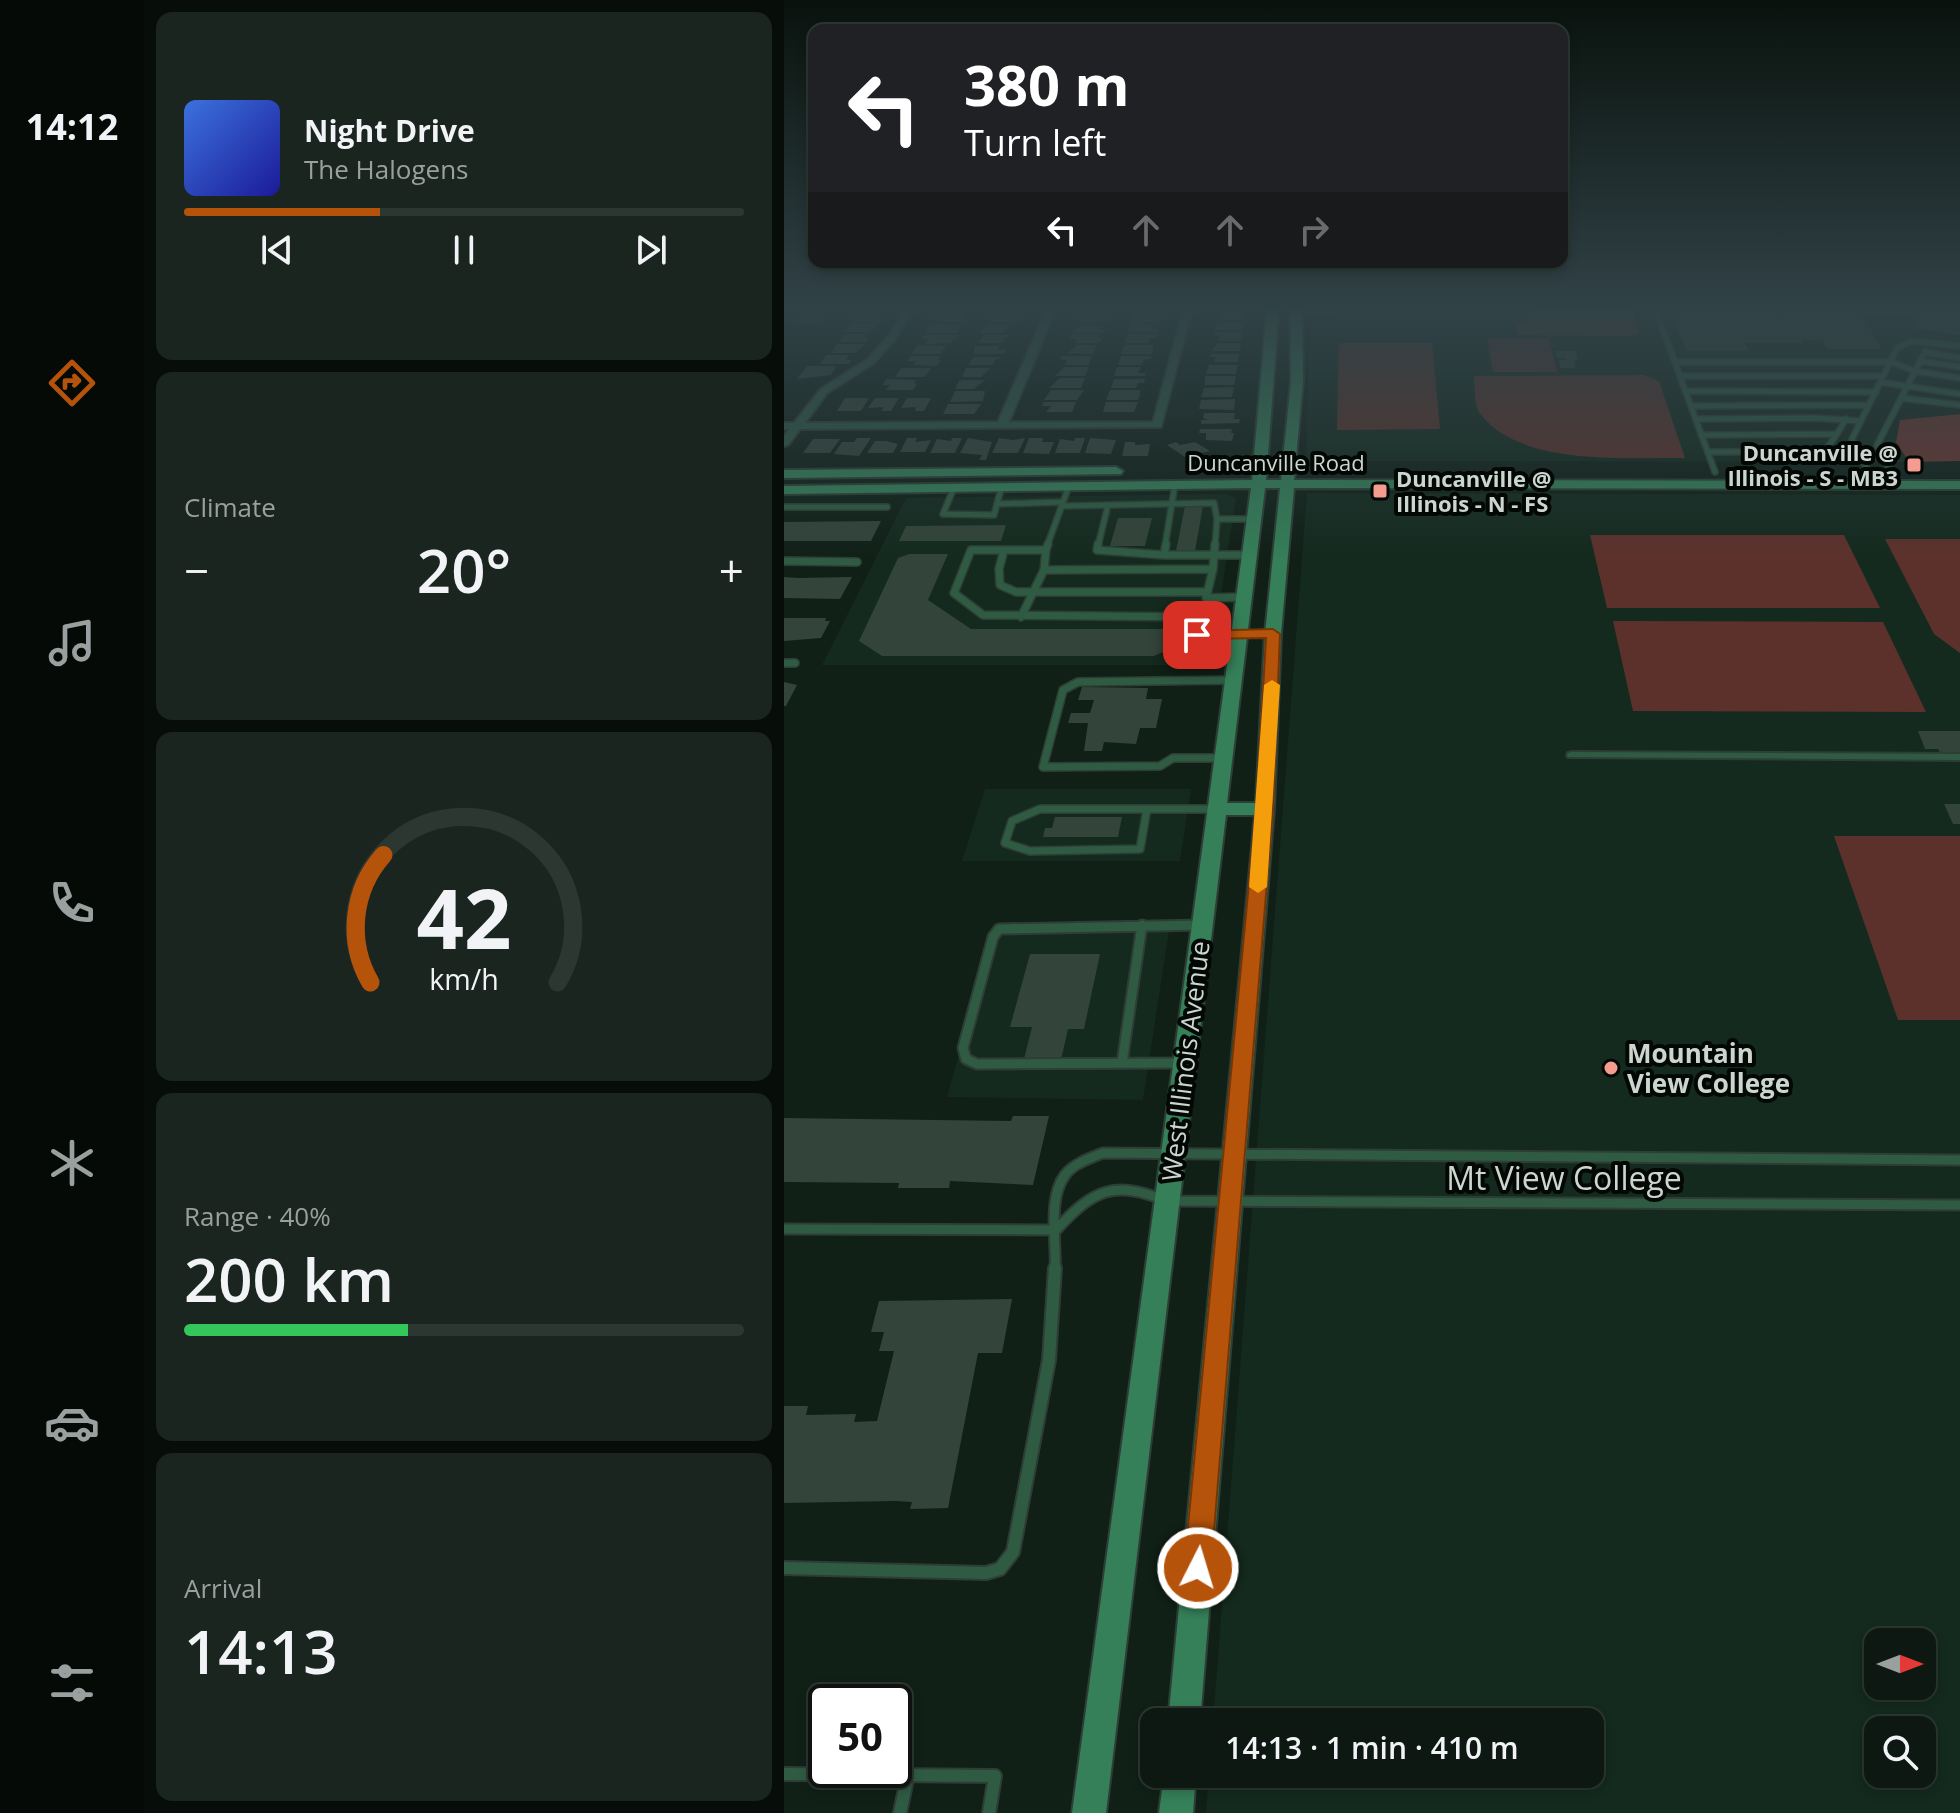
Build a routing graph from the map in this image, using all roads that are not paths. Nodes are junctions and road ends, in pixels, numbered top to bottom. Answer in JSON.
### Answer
{"nodes":[{"id":1,"x":1876,"y":392,"type":"edge"},
{"id":2,"x":822,"y":393,"type":"edge"},
{"id":3,"x":1016,"y":393,"type":"edge"},
{"id":4,"x":1166,"y":393,"type":"edge"},
{"id":5,"x":1267,"y":393,"type":"edge"},
{"id":6,"x":1296,"y":393,"type":"edge"},
{"id":7,"x":1686,"y":393,"type":"edge"},
{"id":8,"x":1904,"y":393,"type":"edge"},
{"id":9,"x":1901,"y":398,"type":"junction"},
{"id":10,"x":1869,"y":405,"type":"junction"},
{"id":11,"x":1960,"y":405,"type":"edge"},
{"id":12,"x":1691,"y":406,"type":"junction"},
{"id":13,"x":1696,"y":419,"type":"junction"},
{"id":14,"x":1846,"y":419,"type":"junction"},
{"id":15,"x":1861,"y":421,"type":"junction"},
{"id":16,"x":790,"y":426,"type":"edge"},
{"id":17,"x":1002,"y":426,"type":"junction"},
{"id":18,"x":1837,"y":434,"type":"junction"},
{"id":19,"x":1701,"y":435,"type":"junction"},
{"id":20,"x":784,"y":443,"type":"edge"},
{"id":21,"x":1708,"y":452,"type":"junction"},
{"id":22,"x":1715,"y":472,"type":"junction"},
{"id":23,"x":1960,"y":473,"type":"edge"},
{"id":24,"x":784,"y":474,"type":"edge"},
{"id":25,"x":1260,"y":477,"type":"junction"},
{"id":26,"x":1287,"y":477,"type":"junction"},
{"id":27,"x":1871,"y":478,"type":"junction"},
{"id":28,"x":1896,"y":478,"type":"junction"},
{"id":29,"x":1175,"y":484,"type":"junction"},
{"id":30,"x":1960,"y":485,"type":"edge"},
{"id":31,"x":1069,"y":486,"type":"junction"},
{"id":32,"x":1001,"y":489,"type":"junction"},
{"id":33,"x":784,"y":490,"type":"edge"},
{"id":34,"x":953,"y":490,"type":"junction"},
{"id":35,"x":997,"y":504,"type":"junction"},
{"id":36,"x":1062,"y":504,"type":"junction"},
{"id":37,"x":1173,"y":504,"type":"junction"},
{"id":38,"x":1108,"y":505,"type":"junction"},
{"id":39,"x":784,"y":507,"type":"edge"},
{"id":40,"x":887,"y":507,"type":"dead end"},
{"id":41,"x":1217,"y":519,"type":"junction"},
{"id":42,"x":1255,"y":519,"type":"junction"},
{"id":43,"x":1004,"y":550,"type":"junction"},
{"id":44,"x":1046,"y":550,"type":"junction"},
{"id":45,"x":1164,"y":555,"type":"junction"},
{"id":46,"x":1214,"y":555,"type":"junction"},
{"id":47,"x":1250,"y":555,"type":"junction"},
{"id":48,"x":784,"y":561,"type":"edge"},
{"id":49,"x":857,"y":562,"type":"dead end"},
{"id":50,"x":1213,"y":569,"type":"junction"},
{"id":51,"x":1044,"y":570,"type":"junction"},
{"id":52,"x":1035,"y":593,"type":"junction"},
{"id":53,"x":1206,"y":595,"type":"junction"},
{"id":54,"x":1244,"y":597,"type":"junction"},
{"id":55,"x":1021,"y":617,"type":"junction"},
{"id":56,"x":1201,"y":617,"type":"junction"},
{"id":57,"x":1240,"y":634,"type":"junction"},
{"id":58,"x":1273,"y":634,"type":"junction"},
{"id":59,"x":784,"y":663,"type":"edge"},
{"id":60,"x":795,"y":663,"type":"dead end"},
{"id":61,"x":1234,"y":680,"type":"junction"},
{"id":62,"x":1572,"y":755,"type":"dead end"},
{"id":63,"x":1960,"y":757,"type":"edge"},
{"id":64,"x":1224,"y":758,"type":"junction"},
{"id":65,"x":1147,"y":809,"type":"junction"},
{"id":66,"x":1218,"y":809,"type":"junction"},
{"id":67,"x":1265,"y":809,"type":"junction"},
{"id":68,"x":1142,"y":925,"type":"junction"},
{"id":69,"x":1203,"y":925,"type":"junction"},
{"id":70,"x":1122,"y":1063,"type":"junction"},
{"id":71,"x":1185,"y":1063,"type":"junction"},
{"id":72,"x":1234,"y":1155,"type":"junction"},
{"id":73,"x":1173,"y":1156,"type":"junction"},
{"id":74,"x":1960,"y":1160,"type":"edge"},
{"id":75,"x":1167,"y":1201,"type":"junction"},
{"id":76,"x":1230,"y":1202,"type":"junction"},
{"id":77,"x":1960,"y":1205,"type":"edge"},
{"id":78,"x":784,"y":1229,"type":"edge"},
{"id":79,"x":1056,"y":1230,"type":"junction"},
{"id":80,"x":784,"y":1568,"type":"edge"},
{"id":81,"x":1185,"y":1708,"type":"edge"},
{"id":82,"x":784,"y":1774,"type":"edge"},
{"id":83,"x":808,"y":1774,"type":"edge"},
{"id":84,"x":912,"y":1774,"type":"edge"},
{"id":85,"x":905,"y":1788,"type":"edge"},
{"id":86,"x":1179,"y":1788,"type":"edge"},
{"id":87,"x":900,"y":1813,"type":"edge"},
{"id":88,"x":989,"y":1813,"type":"edge"},
{"id":89,"x":1089,"y":1813,"type":"edge"},
{"id":90,"x":1176,"y":1813,"type":"edge"}],
"edges":[{"from":1,"to":10,"type":"lane"},
{"from":2,"to":16,"type":"street"},
{"from":3,"to":17,"type":"street"},
{"from":4,"to":17,"type":"street"},
{"from":5,"to":25,"type":"main road","name":"West Illinois Avenue"},
{"from":6,"to":26,"type":"main road","name":"West Illinois Avenue"},
{"from":7,"to":12,"type":"lane"},
{"from":8,"to":9,"type":"lane"},
{"from":9,"to":11,"type":"lane"},
{"from":9,"to":28,"type":"lane"},
{"from":10,"to":12,"type":"lane"},
{"from":10,"to":15,"type":"lane"},
{"from":12,"to":13,"type":"lane"},
{"from":13,"to":14,"type":"lane"},
{"from":13,"to":19,"type":"lane"},
{"from":14,"to":15,"type":"lane"},
{"from":14,"to":18,"type":"lane"},
{"from":15,"to":27,"type":"lane"},
{"from":16,"to":17,"type":"street"},
{"from":16,"to":20,"type":"street"},
{"from":18,"to":19,"type":"lane"},
{"from":18,"to":21,"type":"lane"},
{"from":19,"to":21,"type":"lane"},
{"from":21,"to":22,"type":"lane"},
{"from":22,"to":26,"type":"main road","name":"Duncanville Road"},
{"from":22,"to":27,"type":"main road","name":"Duncanville Road"},
{"from":23,"to":28,"type":"main road","name":"Duncanville Road"},
{"from":24,"to":25,"type":"main road","name":"Duncanville Road"},
{"from":25,"to":26,"type":"main road","name":"Duncanville Road"},
{"from":25,"to":29,"type":"main road","name":"Duncanville Road"},
{"from":25,"to":42,"type":"main road","name":"West Illinois Avenue"},
{"from":26,"to":27,"type":"main road","name":"Duncanville Road"},
{"from":26,"to":58,"type":"main road","name":"West Illinois Avenue"},
{"from":27,"to":28,"type":"main road","name":"Duncanville Road"},
{"from":28,"to":30,"type":"main road","name":"Duncanville Road"},
{"from":29,"to":31,"type":"main road","name":"Duncanville Road"},
{"from":29,"to":37,"type":"lane"},
{"from":31,"to":32,"type":"main road","name":"Duncanville Road"},
{"from":31,"to":36,"type":"lane"},
{"from":32,"to":34,"type":"main road","name":"Duncanville Road"},
{"from":32,"to":35,"type":"lane"},
{"from":33,"to":34,"type":"main road","name":"Duncanville Road"},
{"from":34,"to":35,"type":"lane"},
{"from":35,"to":36,"type":"lane"},
{"from":36,"to":38,"type":"lane"},
{"from":36,"to":44,"type":"lane"},
{"from":37,"to":38,"type":"lane"},
{"from":37,"to":41,"type":"lane"},
{"from":37,"to":45,"type":"lane"},
{"from":38,"to":45,"type":"lane"},
{"from":39,"to":40,"type":"lane"},
{"from":41,"to":42,"type":"lane"},
{"from":41,"to":46,"type":"lane"},
{"from":42,"to":47,"type":"main road","name":"West Illinois Avenue"},
{"from":43,"to":44,"type":"lane"},
{"from":43,"to":52,"type":"lane"},
{"from":43,"to":55,"type":"lane"},
{"from":44,"to":51,"type":"lane"},
{"from":45,"to":46,"type":"lane"},
{"from":46,"to":47,"type":"lane"},
{"from":46,"to":50,"type":"lane"},
{"from":47,"to":54,"type":"main road","name":"West Illinois Avenue"},
{"from":48,"to":49,"type":"lane"},
{"from":50,"to":51,"type":"lane"},
{"from":50,"to":53,"type":"lane"},
{"from":51,"to":52,"type":"lane"},
{"from":52,"to":53,"type":"lane"},
{"from":52,"to":55,"type":"lane"},
{"from":53,"to":54,"type":"lane"},
{"from":53,"to":56,"type":"lane"},
{"from":54,"to":57,"type":"main road","name":"West Illinois Avenue"},
{"from":55,"to":56,"type":"lane"},
{"from":56,"to":57,"type":"lane"},
{"from":57,"to":58,"type":"main road"},
{"from":57,"to":61,"type":"main road","name":"West Illinois Avenue"},
{"from":58,"to":67,"type":"main road","name":"West Illinois Avenue"},
{"from":59,"to":60,"type":"lane"},
{"from":61,"to":64,"type":"main road","name":"West Illinois Avenue"},
{"from":61,"to":64,"type":"lane"},
{"from":62,"to":63,"type":"street"},
{"from":64,"to":66,"type":"main road","name":"West Illinois Avenue"},
{"from":65,"to":65,"type":"lane"},
{"from":65,"to":66,"type":"lane"},
{"from":66,"to":67,"type":"main road"},
{"from":66,"to":69,"type":"main road","name":"West Illinois Avenue"},
{"from":67,"to":72,"type":"main road","name":"West Illinois Avenue"},
{"from":68,"to":69,"type":"lane"},
{"from":68,"to":70,"type":"lane"},
{"from":68,"to":70,"type":"lane"},
{"from":69,"to":71,"type":"main road","name":"West Illinois Avenue"},
{"from":70,"to":71,"type":"lane"},
{"from":71,"to":73,"type":"main road","name":"West Illinois Avenue"},
{"from":72,"to":73,"type":"lane","name":"Mt View College"},
{"from":72,"to":74,"type":"lane","name":"Mt View College"},
{"from":72,"to":76,"type":"main road","name":"West Illinois Avenue"},
{"from":73,"to":75,"type":"main road","name":"West Illinois Avenue"},
{"from":73,"to":79,"type":"lane","name":"Mt View College"},
{"from":75,"to":76,"type":"lane","name":"Mt View College"},
{"from":75,"to":79,"type":"lane","name":"Mt View College"},
{"from":75,"to":89,"type":"main road","name":"West Illinois Avenue"},
{"from":76,"to":77,"type":"lane","name":"Mt View College"},
{"from":76,"to":81,"type":"main road","name":"West Illinois Avenue"},
{"from":78,"to":79,"type":"lane"},
{"from":79,"to":80,"type":"lane","name":"Mt View College"},
{"from":82,"to":83,"type":"lane"},
{"from":84,"to":88,"type":"lane"},
{"from":85,"to":87,"type":"lane"},
{"from":86,"to":90,"type":"main road"}]}
